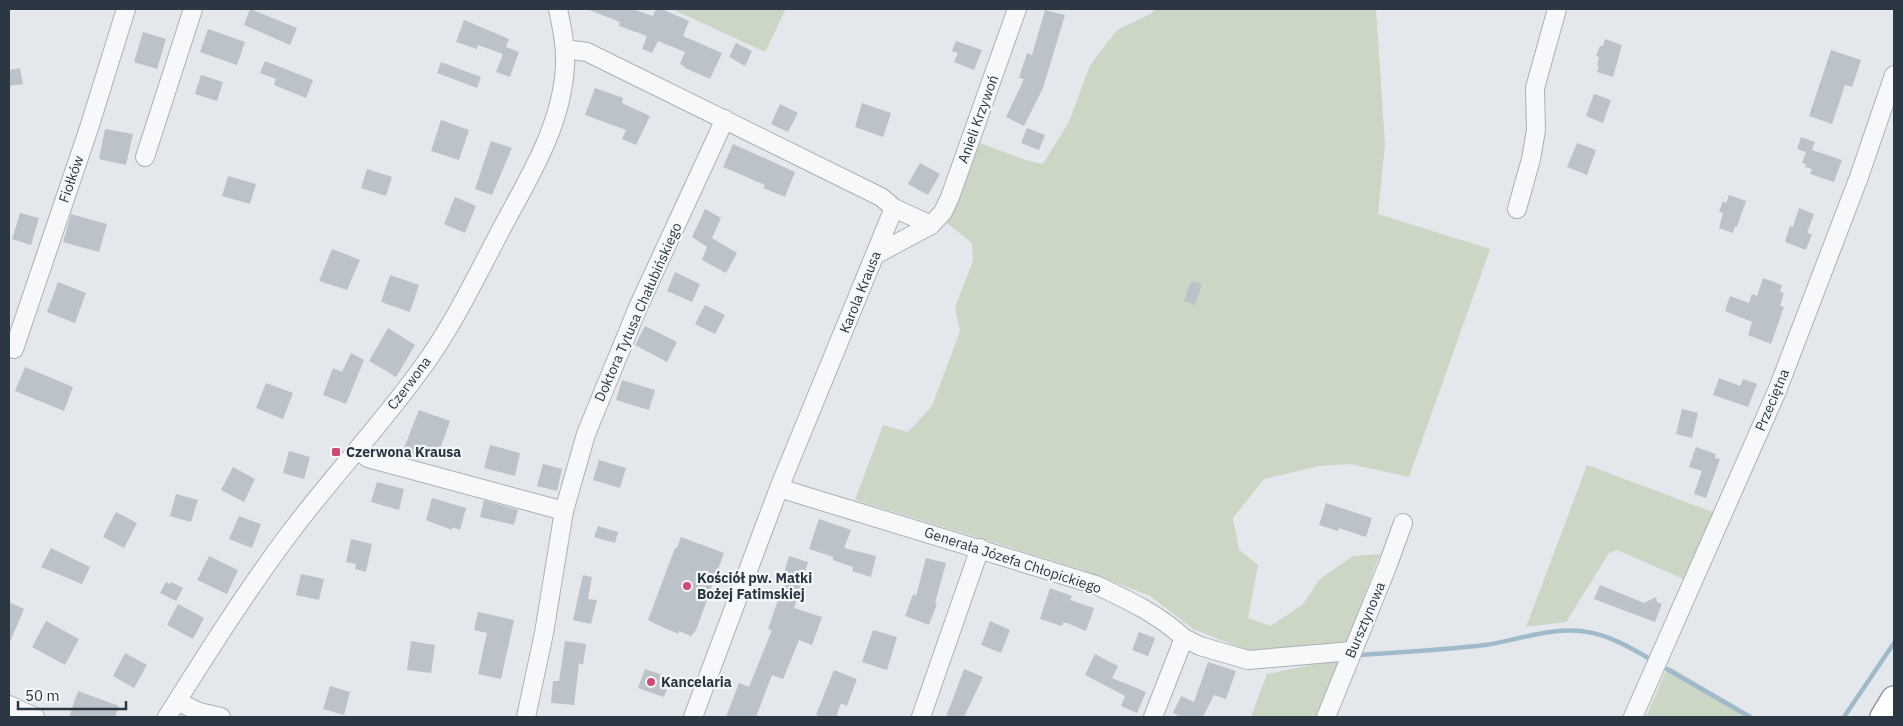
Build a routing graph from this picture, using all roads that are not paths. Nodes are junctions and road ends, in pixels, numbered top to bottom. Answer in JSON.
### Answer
{"nodes":[{"id":1,"x":126,"y":9,"type":"edge"},
{"id":2,"x":192,"y":9,"type":"edge"},
{"id":3,"x":558,"y":9,"type":"edge"},
{"id":4,"x":1017,"y":9,"type":"edge"},
{"id":5,"x":1557,"y":9,"type":"edge"},
{"id":6,"x":565,"y":49,"type":"junction"},
{"id":7,"x":1894,"y":75,"type":"edge"},
{"id":8,"x":725,"y":119,"type":"junction"},
{"id":9,"x":145,"y":157,"type":"dead end"},
{"id":10,"x":894,"y":208,"type":"junction"},
{"id":11,"x":1517,"y":208,"type":"dead end"},
{"id":12,"x":931,"y":225,"type":"junction"},
{"id":13,"x":875,"y":255,"type":"junction"},
{"id":14,"x":14,"y":349,"type":"dead end"},
{"id":15,"x":357,"y":450,"type":"junction"},
{"id":16,"x":779,"y":488,"type":"junction"},
{"id":17,"x":564,"y":511,"type":"junction"},
{"id":18,"x":1403,"y":523,"type":"dead end"},
{"id":19,"x":980,"y":548,"type":"junction"},
{"id":20,"x":1184,"y":638,"type":"junction"},
{"id":21,"x":1352,"y":651,"type":"junction"},
{"id":22,"x":1894,"y":699,"type":"edge"},
{"id":23,"x":177,"y":701,"type":"junction"},
{"id":24,"x":9,"y":705,"type":"edge"},
{"id":25,"x":35,"y":717,"type":"edge"},
{"id":26,"x":167,"y":717,"type":"edge"},
{"id":27,"x":221,"y":717,"type":"edge"},
{"id":28,"x":526,"y":717,"type":"edge"},
{"id":29,"x":692,"y":717,"type":"edge"},
{"id":30,"x":921,"y":717,"type":"edge"},
{"id":31,"x":1153,"y":717,"type":"edge"},
{"id":32,"x":1326,"y":717,"type":"edge"},
{"id":33,"x":1634,"y":717,"type":"edge"},
{"id":34,"x":1883,"y":717,"type":"edge"}],
"edges":[{"from":1,"to":14,"type":"street","name":"Fiołków"},
{"from":2,"to":9,"type":"street"},
{"from":3,"to":6,"type":"street","name":"Czerwona"},
{"from":4,"to":12,"type":"street","name":"Anieli Krzywoń"},
{"from":5,"to":11,"type":"street"},
{"from":6,"to":8,"type":"street"},
{"from":6,"to":15,"type":"street","name":"Czerwona"},
{"from":7,"to":33,"type":"street","name":"Przeciętna"},
{"from":8,"to":10,"type":"street"},
{"from":8,"to":17,"type":"street","name":"Doktora Tytusa Chałubińskiego"},
{"from":10,"to":12,"type":"street"},
{"from":10,"to":13,"type":"street","name":"Karola Krausa"},
{"from":12,"to":13,"type":"street","name":"Anieli Krzywoń"},
{"from":13,"to":16,"type":"street","name":"Karola Krausa"},
{"from":15,"to":17,"type":"street"},
{"from":15,"to":23,"type":"street","name":"Czerwona"},
{"from":16,"to":19,"type":"street","name":"Generała Józefa Chłopickiego"},
{"from":16,"to":29,"type":"street","name":"Karola Krausa"},
{"from":17,"to":28,"type":"street","name":"Doktora Tytusa Chałubińskiego"},
{"from":18,"to":21,"type":"street","name":"Bursztynowa"},
{"from":19,"to":20,"type":"street","name":"Generała Józefa Chłopickiego"},
{"from":19,"to":30,"type":"street"},
{"from":20,"to":21,"type":"street","name":"Generała Józefa Chłopickiego"},
{"from":20,"to":31,"type":"street"},
{"from":21,"to":32,"type":"street","name":"Bursztynowa"},
{"from":22,"to":34,"type":"highway"},
{"from":23,"to":26,"type":"street","name":"Czerwona"},
{"from":23,"to":27,"type":"street"},
{"from":24,"to":25,"type":"street"}]}
